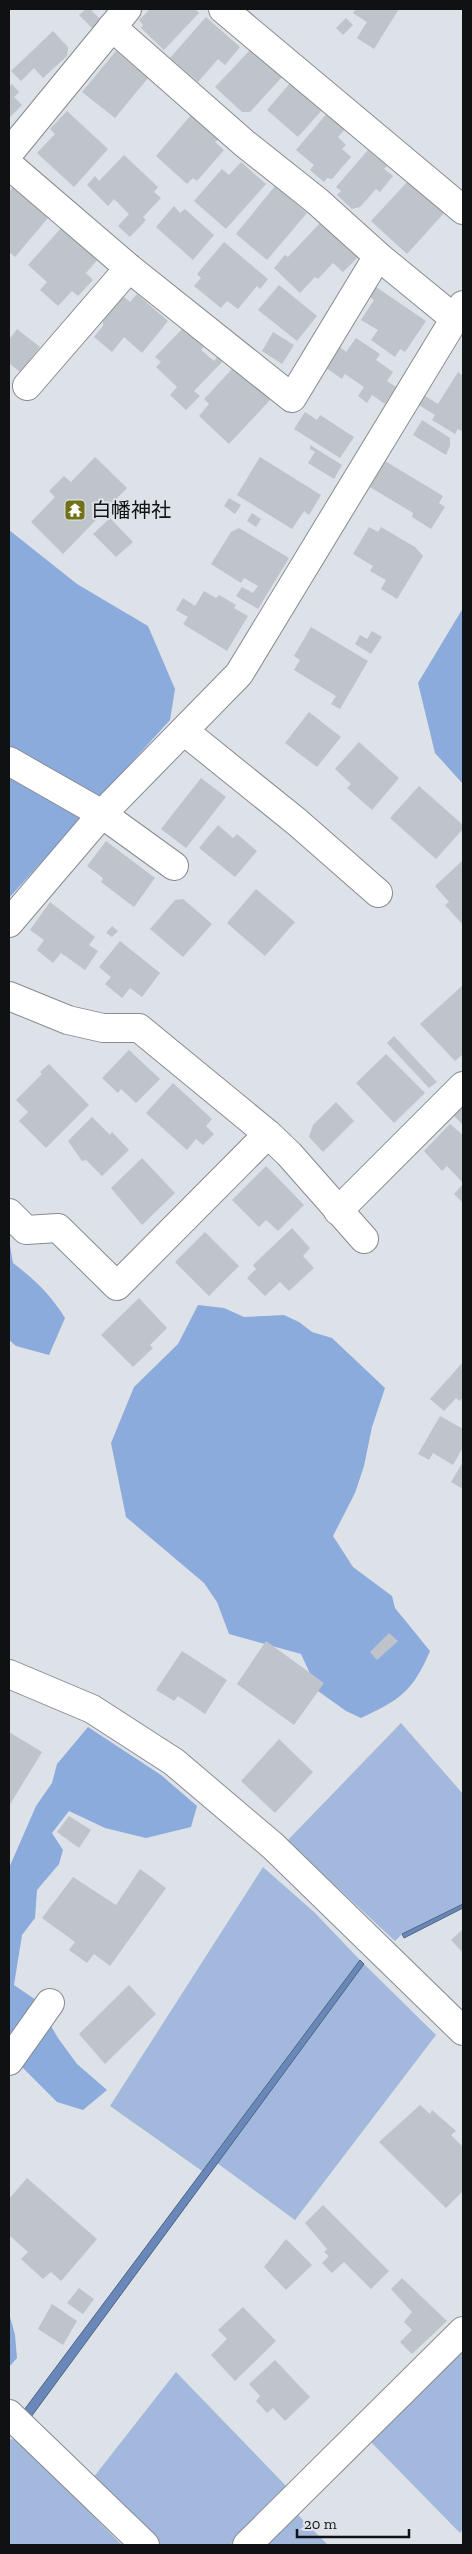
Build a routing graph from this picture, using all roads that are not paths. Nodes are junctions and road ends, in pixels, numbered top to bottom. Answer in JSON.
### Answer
{"nodes":[{"id":1,"x":223,"y":9,"type":"edge"},
{"id":2,"x":120,"y":18,"type":"edge"},
{"id":3,"x":9,"y":152,"type":"edge"},
{"id":4,"x":9,"y":165,"type":"edge"},
{"id":5,"x":463,"y":210,"type":"edge"},
{"id":6,"x":378,"y":256,"type":"junction"},
{"id":7,"x":129,"y":268,"type":"junction"},
{"id":8,"x":459,"y":312,"type":"edge"},
{"id":9,"x":27,"y":386,"type":"dead end"},
{"id":10,"x":184,"y":731,"type":"junction"},
{"id":11,"x":9,"y":762,"type":"edge"},
{"id":12,"x":102,"y":814,"type":"junction"},
{"id":13,"x":174,"y":866,"type":"dead end"},
{"id":14,"x":378,"y":893,"type":"dead end"},
{"id":15,"x":9,"y":923,"type":"edge"},
{"id":16,"x":9,"y":996,"type":"edge"},
{"id":17,"x":463,"y":1086,"type":"edge"},
{"id":18,"x":268,"y":1134,"type":"junction"},
{"id":19,"x":338,"y":1211,"type":"junction"},
{"id":20,"x":9,"y":1213,"type":"edge"},
{"id":21,"x":364,"y":1239,"type":"dead end"},
{"id":22,"x":9,"y":1674,"type":"edge"},
{"id":23,"x":50,"y":2003,"type":"dead end"},
{"id":24,"x":463,"y":2031,"type":"edge"},
{"id":25,"x":9,"y":2061,"type":"edge"},
{"id":26,"x":463,"y":2331,"type":"edge"},
{"id":27,"x":9,"y":2414,"type":"edge"},
{"id":28,"x":145,"y":2545,"type":"edge"},
{"id":29,"x":247,"y":2545,"type":"edge"}],
"edges":[{"from":1,"to":5,"type":"street"},
{"from":2,"to":3,"type":"street"},
{"from":2,"to":6,"type":"street"},
{"from":4,"to":7,"type":"street"},
{"from":6,"to":7,"type":"street"},
{"from":6,"to":8,"type":"street"},
{"from":7,"to":9,"type":"street"},
{"from":8,"to":10,"type":"street"},
{"from":10,"to":12,"type":"street"},
{"from":10,"to":14,"type":"street"},
{"from":11,"to":12,"type":"street"},
{"from":12,"to":13,"type":"street"},
{"from":12,"to":15,"type":"street"},
{"from":16,"to":18,"type":"street"},
{"from":17,"to":19,"type":"street"},
{"from":18,"to":19,"type":"street"},
{"from":18,"to":20,"type":"street"},
{"from":19,"to":21,"type":"street"},
{"from":22,"to":24,"type":"street"},
{"from":23,"to":25,"type":"street"},
{"from":26,"to":29,"type":"street"},
{"from":27,"to":28,"type":"street"}]}
